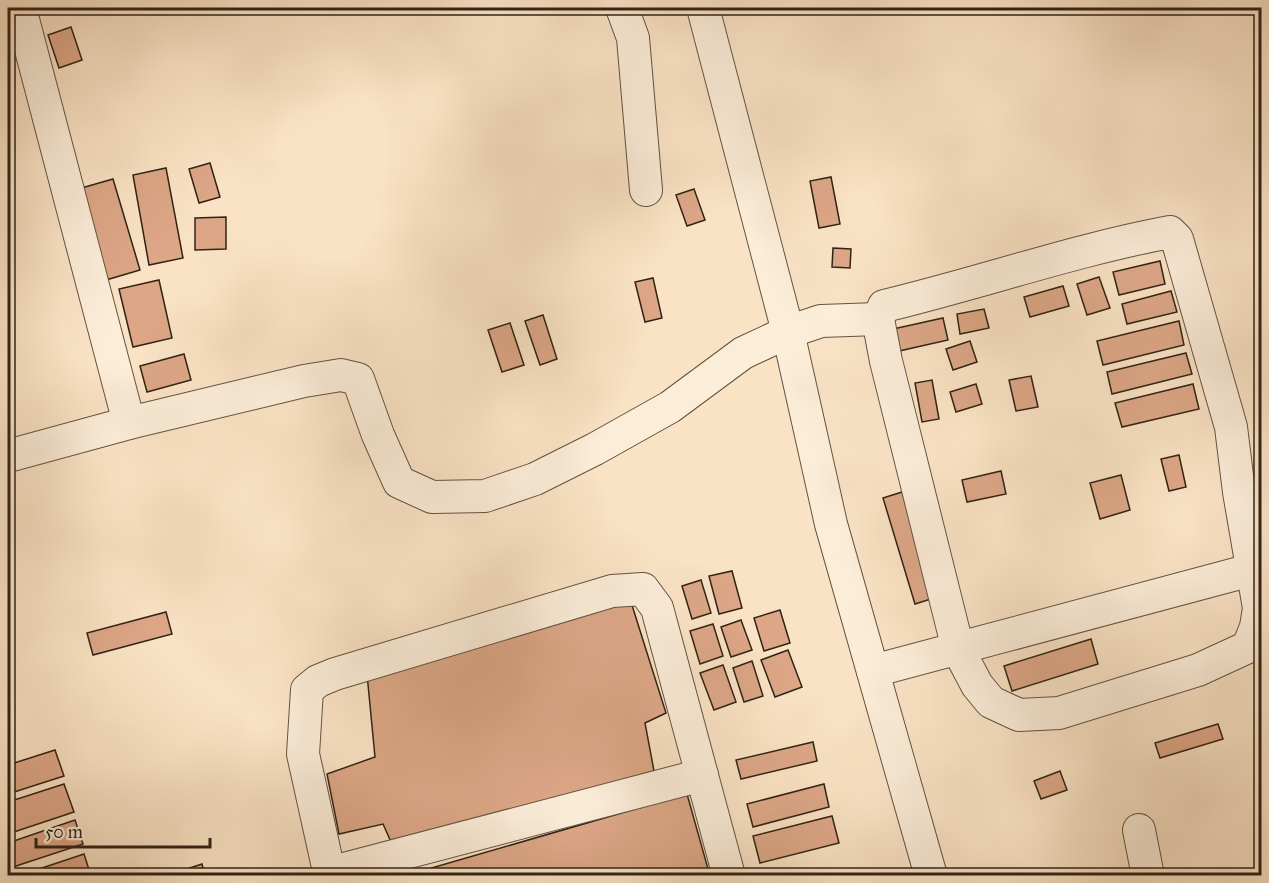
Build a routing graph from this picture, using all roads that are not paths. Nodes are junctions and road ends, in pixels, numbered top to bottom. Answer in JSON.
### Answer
{"nodes":[{"id":1,"x":20,"y":8,"type":"edge"},
{"id":2,"x":622,"y":8,"type":"edge"},
{"id":3,"x":703,"y":8,"type":"edge"},
{"id":4,"x":646,"y":190,"type":"dead end"},
{"id":5,"x":878,"y":319,"type":"junction"},
{"id":6,"x":788,"y":332,"type":"junction"},
{"id":7,"x":129,"y":423,"type":"junction"},
{"id":8,"x":8,"y":456,"type":"edge"},
{"id":9,"x":1251,"y":570,"type":"junction"},
{"id":10,"x":958,"y":649,"type":"junction"},
{"id":11,"x":873,"y":671,"type":"junction"},
{"id":12,"x":702,"y":775,"type":"junction"},
{"id":13,"x":1139,"y":830,"type":"dead end"},
{"id":14,"x":330,"y":874,"type":"edge"},
{"id":15,"x":729,"y":876,"type":"edge"},
{"id":16,"x":931,"y":876,"type":"edge"},
{"id":17,"x":1148,"y":876,"type":"edge"}],
"edges":[{"from":1,"to":7,"type":"lane"},
{"from":2,"to":4,"type":"lane"},
{"from":3,"to":6,"type":"lane"},
{"from":5,"to":6,"type":"lane"},
{"from":5,"to":9,"type":"lane"},
{"from":5,"to":10,"type":"lane"},
{"from":6,"to":7,"type":"lane"},
{"from":6,"to":11,"type":"lane"},
{"from":7,"to":8,"type":"lane"},
{"from":9,"to":10,"type":"lane"},
{"from":9,"to":10,"type":"lane"},
{"from":10,"to":11,"type":"lane"},
{"from":11,"to":16,"type":"lane"},
{"from":12,"to":14,"type":"lane"},
{"from":12,"to":14,"type":"lane"},
{"from":12,"to":15,"type":"lane"},
{"from":13,"to":17,"type":"lane"}]}
